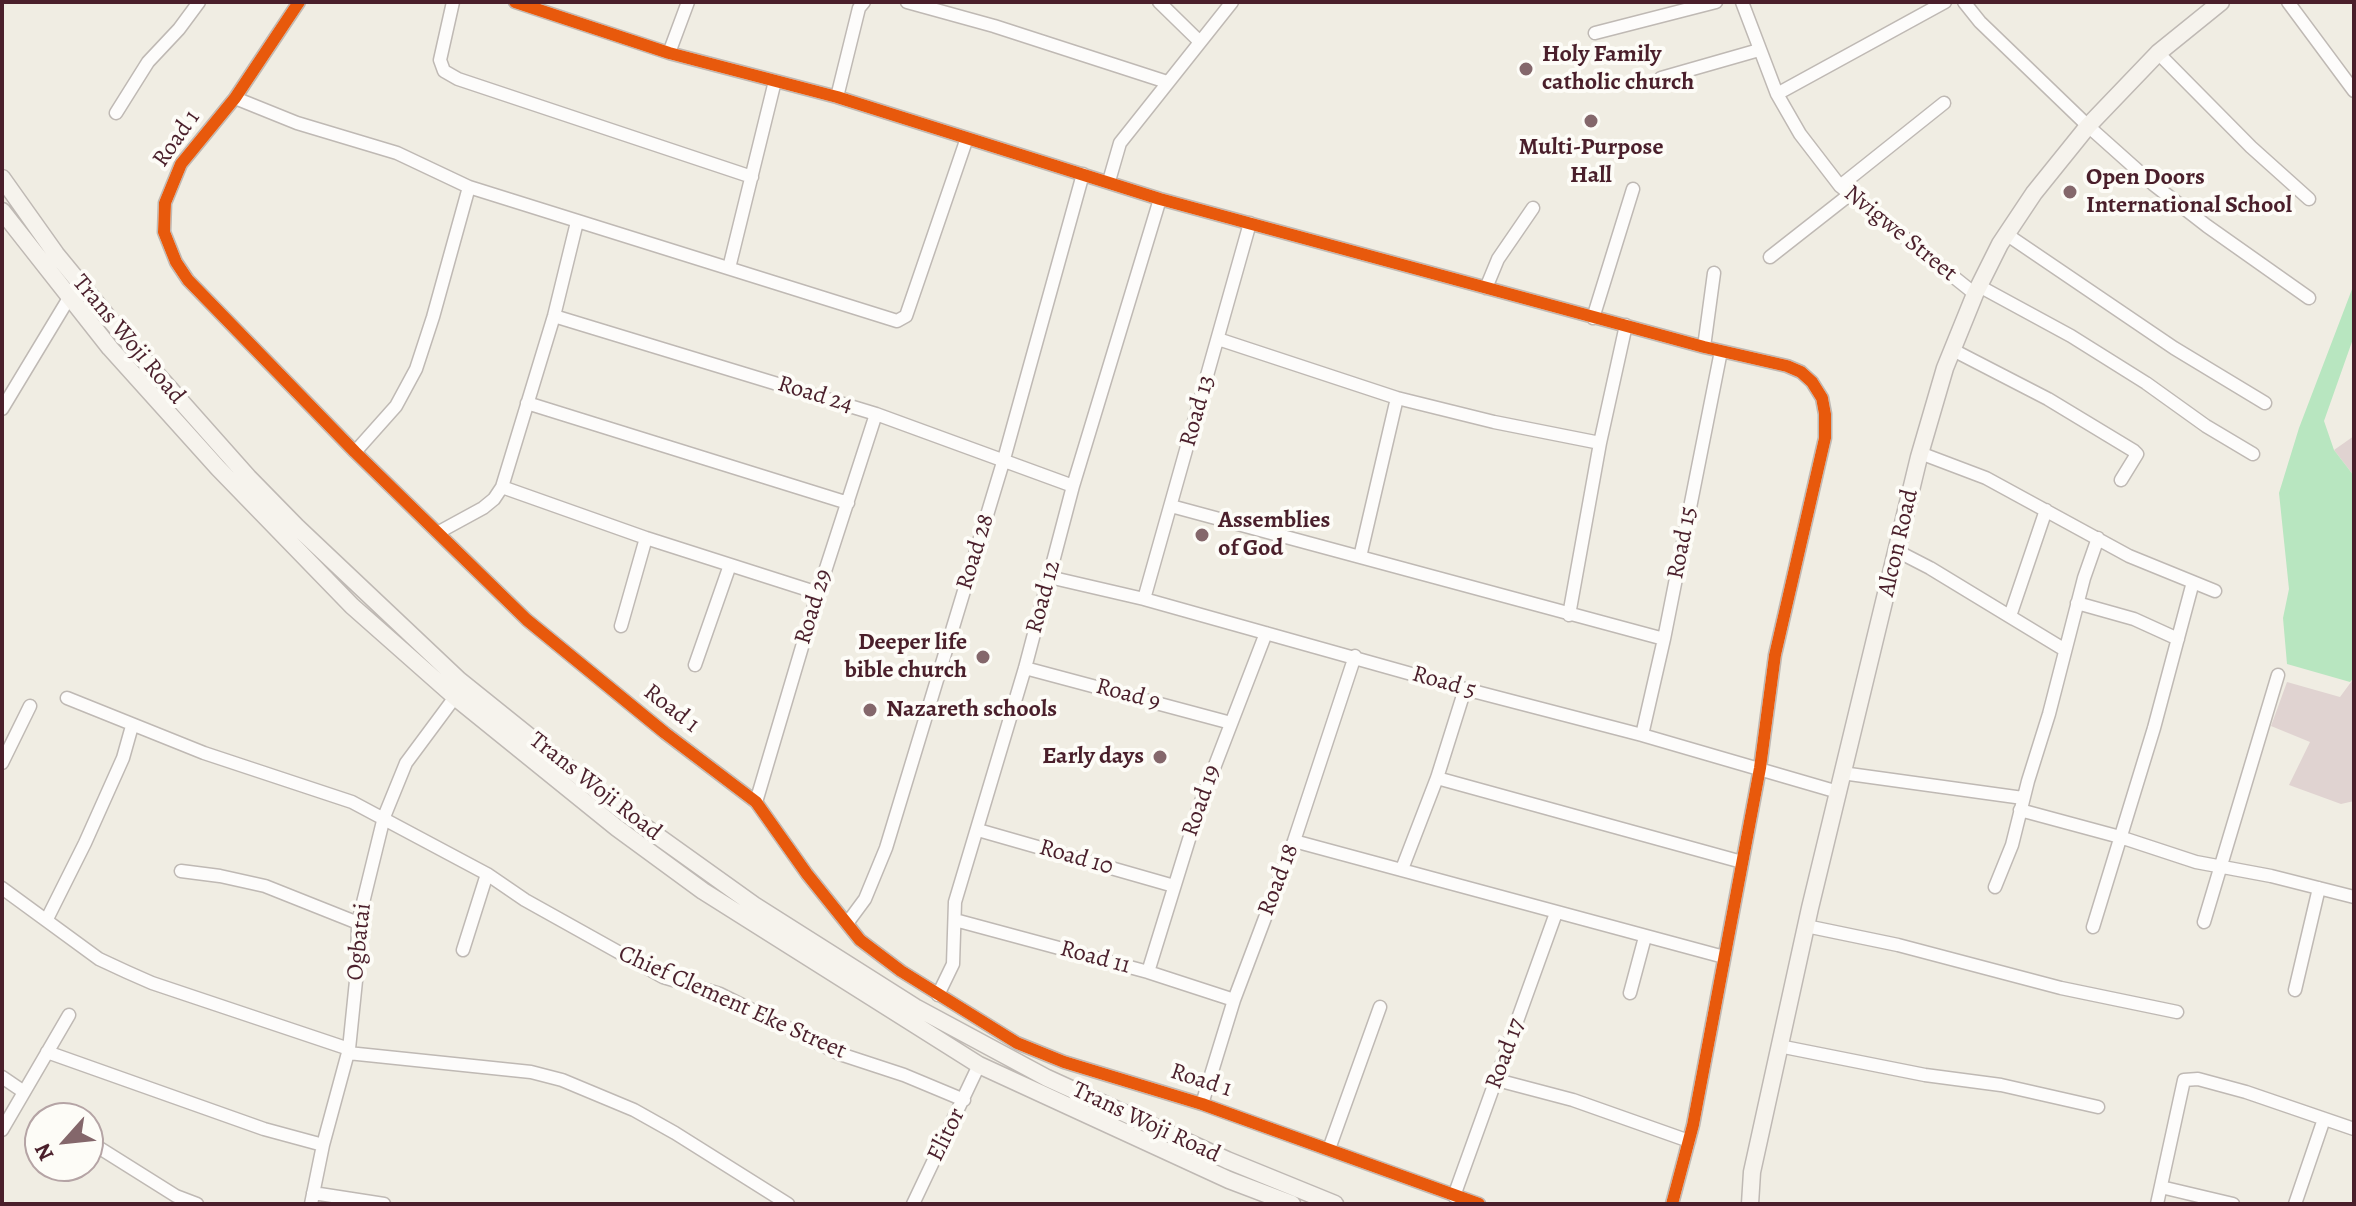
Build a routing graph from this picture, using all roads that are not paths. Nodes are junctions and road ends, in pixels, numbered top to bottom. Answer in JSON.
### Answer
{"nodes":[{"id":1,"x":199,"y":2,"type":"edge"},
{"id":2,"x":299,"y":2,"type":"edge"},
{"id":3,"x":453,"y":2,"type":"edge"},
{"id":4,"x":515,"y":2,"type":"edge"},
{"id":5,"x":688,"y":2,"type":"edge"},
{"id":6,"x":907,"y":2,"type":"edge"},
{"id":7,"x":1159,"y":2,"type":"edge"},
{"id":8,"x":1232,"y":2,"type":"edge"},
{"id":9,"x":1716,"y":2,"type":"edge"},
{"id":10,"x":1742,"y":2,"type":"edge"},
{"id":11,"x":1945,"y":2,"type":"edge"},
{"id":12,"x":1964,"y":2,"type":"edge"},
{"id":13,"x":2221,"y":2,"type":"edge"},
{"id":14,"x":2288,"y":2,"type":"edge"},
{"id":15,"x":858,"y":4,"type":"edge"},
{"id":16,"x":1595,"y":33,"type":"dead end"},
{"id":17,"x":1199,"y":41,"type":"junction"},
{"id":18,"x":1759,"y":50,"type":"junction"},
{"id":19,"x":669,"y":53,"type":"junction"},
{"id":20,"x":2158,"y":53,"type":"junction"},
{"id":21,"x":1661,"y":78,"type":"dead end"},
{"id":22,"x":775,"y":81,"type":"junction"},
{"id":23,"x":1167,"y":82,"type":"junction"},
{"id":24,"x":2354,"y":91,"type":"edge"},
{"id":25,"x":1777,"y":94,"type":"junction"},
{"id":26,"x":837,"y":97,"type":"junction"},
{"id":27,"x":235,"y":98,"type":"junction"},
{"id":28,"x":1944,"y":103,"type":"dead end"},
{"id":29,"x":116,"y":113,"type":"dead end"},
{"id":30,"x":2088,"y":126,"type":"junction"},
{"id":31,"x":967,"y":138,"type":"junction"},
{"id":32,"x":1083,"y":174,"type":"junction"},
{"id":33,"x":752,"y":177,"type":"junction"},
{"id":34,"x":2,"y":178,"type":"edge"},
{"id":35,"x":1109,"y":181,"type":"junction"},
{"id":36,"x":469,"y":187,"type":"junction"},
{"id":37,"x":1633,"y":189,"type":"dead end"},
{"id":38,"x":1844,"y":191,"type":"junction"},
{"id":39,"x":1160,"y":199,"type":"junction"},
{"id":40,"x":2309,"y":199,"type":"dead end"},
{"id":41,"x":1533,"y":208,"type":"dead end"},
{"id":42,"x":2,"y":211,"type":"edge"},
{"id":43,"x":577,"y":222,"type":"junction"},
{"id":44,"x":1250,"y":223,"type":"junction"},
{"id":45,"x":2006,"y":234,"type":"junction"},
{"id":46,"x":1770,"y":257,"type":"dead end"},
{"id":47,"x":729,"y":268,"type":"junction"},
{"id":48,"x":1714,"y":273,"type":"dead end"},
{"id":49,"x":1486,"y":288,"type":"junction"},
{"id":50,"x":1977,"y":290,"type":"junction"},
{"id":51,"x":69,"y":298,"type":"junction"},
{"id":52,"x":2309,"y":298,"type":"dead end"},
{"id":53,"x":554,"y":316,"type":"junction"},
{"id":54,"x":1593,"y":318,"type":"junction"},
{"id":55,"x":1626,"y":325,"type":"junction"},
{"id":56,"x":1218,"y":339,"type":"junction"},
{"id":57,"x":1704,"y":347,"type":"junction"},
{"id":58,"x":1953,"y":350,"type":"junction"},
{"id":59,"x":1721,"y":351,"type":"junction"},
{"id":60,"x":1397,"y":398,"type":"junction"},
{"id":61,"x":527,"y":403,"type":"junction"},
{"id":62,"x":2265,"y":403,"type":"dead end"},
{"id":63,"x":2,"y":409,"type":"edge"},
{"id":64,"x":876,"y":414,"type":"junction"},
{"id":65,"x":1600,"y":443,"type":"junction"},
{"id":66,"x":355,"y":452,"type":"junction"},
{"id":67,"x":1920,"y":453,"type":"junction"},
{"id":68,"x":2253,"y":454,"type":"dead end"},
{"id":69,"x":219,"y":457,"type":"junction"},
{"id":70,"x":1004,"y":459,"type":"junction"},
{"id":71,"x":2121,"y":480,"type":"dead end"},
{"id":72,"x":1073,"y":486,"type":"junction"},
{"id":73,"x":502,"y":487,"type":"junction"},
{"id":74,"x":848,"y":503,"type":"junction"},
{"id":75,"x":1171,"y":506,"type":"junction"},
{"id":76,"x":2046,"y":510,"type":"junction"},
{"id":77,"x":290,"y":532,"type":"junction"},
{"id":78,"x":439,"y":532,"type":"junction"},
{"id":79,"x":646,"y":538,"type":"junction"},
{"id":80,"x":2098,"y":538,"type":"junction"},
{"id":81,"x":1897,"y":551,"type":"junction"},
{"id":82,"x":1360,"y":557,"type":"junction"},
{"id":83,"x":730,"y":565,"type":"junction"},
{"id":84,"x":1049,"y":577,"type":"junction"},
{"id":85,"x":2193,"y":582,"type":"junction"},
{"id":86,"x":2215,"y":591,"type":"dead end"},
{"id":87,"x":818,"y":593,"type":"junction"},
{"id":88,"x":1144,"y":599,"type":"junction"},
{"id":89,"x":2077,"y":603,"type":"junction"},
{"id":90,"x":1569,"y":615,"type":"junction"},
{"id":91,"x":2010,"y":616,"type":"junction"},
{"id":92,"x":621,"y":626,"type":"dead end"},
{"id":93,"x":1266,"y":633,"type":"junction"},
{"id":94,"x":1664,"y":639,"type":"junction"},
{"id":95,"x":2178,"y":639,"type":"junction"},
{"id":96,"x":2065,"y":650,"type":"junction"},
{"id":97,"x":1355,"y":656,"type":"junction"},
{"id":98,"x":695,"y":665,"type":"dead end"},
{"id":99,"x":1025,"y":668,"type":"junction"},
{"id":100,"x":2278,"y":675,"type":"dead end"},
{"id":101,"x":1465,"y":689,"type":"junction"},
{"id":102,"x":455,"y":697,"type":"junction"},
{"id":103,"x":67,"y":698,"type":"dead end"},
{"id":104,"x":30,"y":706,"type":"dead end"},
{"id":105,"x":1231,"y":723,"type":"junction"},
{"id":106,"x":132,"y":726,"type":"junction"},
{"id":107,"x":1642,"y":735,"type":"junction"},
{"id":108,"x":2,"y":763,"type":"edge"},
{"id":109,"x":1760,"y":768,"type":"junction"},
{"id":110,"x":1842,"y":773,"type":"junction"},
{"id":111,"x":1437,"y":778,"type":"junction"},
{"id":112,"x":1838,"y":792,"type":"junction"},
{"id":113,"x":756,"y":802,"type":"junction"},
{"id":114,"x":2022,"y":804,"type":"junction"},
{"id":115,"x":384,"y":817,"type":"junction"},
{"id":116,"x":978,"y":830,"type":"junction"},
{"id":117,"x":2120,"y":837,"type":"junction"},
{"id":118,"x":1294,"y":841,"type":"junction"},
{"id":119,"x":1742,"y":862,"type":"junction"},
{"id":120,"x":2222,"y":867,"type":"junction"},
{"id":121,"x":1402,"y":869,"type":"junction"},
{"id":122,"x":181,"y":871,"type":"dead end"},
{"id":123,"x":487,"y":874,"type":"junction"},
{"id":124,"x":1174,"y":886,"type":"junction"},
{"id":125,"x":1995,"y":887,"type":"dead end"},
{"id":126,"x":2,"y":888,"type":"edge"},
{"id":127,"x":2319,"y":888,"type":"junction"},
{"id":128,"x":2354,"y":897,"type":"edge"},
{"id":129,"x":1556,"y":913,"type":"junction"},
{"id":130,"x":47,"y":919,"type":"junction"},
{"id":131,"x":955,"y":920,"type":"junction"},
{"id":132,"x":848,"y":922,"type":"junction"},
{"id":133,"x":2204,"y":922,"type":"dead end"},
{"id":134,"x":358,"y":923,"type":"junction"},
{"id":135,"x":1806,"y":926,"type":"junction"},
{"id":136,"x":2093,"y":927,"type":"dead end"},
{"id":137,"x":1645,"y":937,"type":"junction"},
{"id":138,"x":463,"y":950,"type":"dead end"},
{"id":139,"x":1724,"y":957,"type":"junction"},
{"id":140,"x":1148,"y":972,"type":"junction"},
{"id":141,"x":2295,"y":990,"type":"dead end"},
{"id":142,"x":1630,"y":993,"type":"dead end"},
{"id":143,"x":938,"y":995,"type":"junction"},
{"id":144,"x":1234,"y":1000,"type":"junction"},
{"id":145,"x":1380,"y":1007,"type":"dead end"},
{"id":146,"x":2177,"y":1012,"type":"dead end"},
{"id":147,"x":69,"y":1015,"type":"dead end"},
{"id":148,"x":1779,"y":1046,"type":"junction"},
{"id":149,"x":349,"y":1051,"type":"junction"},
{"id":150,"x":47,"y":1052,"type":"junction"},
{"id":151,"x":979,"y":1065,"type":"junction"},
{"id":152,"x":2,"y":1077,"type":"edge"},
{"id":153,"x":1497,"y":1080,"type":"junction"},
{"id":154,"x":24,"y":1092,"type":"junction"},
{"id":155,"x":964,"y":1100,"type":"junction"},
{"id":156,"x":1202,"y":1104,"type":"junction"},
{"id":157,"x":2098,"y":1107,"type":"dead end"},
{"id":158,"x":2324,"y":1119,"type":"junction"},
{"id":159,"x":2354,"y":1129,"type":"edge"},
{"id":160,"x":2,"y":1130,"type":"edge"},
{"id":161,"x":1689,"y":1141,"type":"junction"},
{"id":162,"x":323,"y":1145,"type":"junction"},
{"id":163,"x":1329,"y":1149,"type":"junction"},
{"id":164,"x":104,"y":1151,"type":"edge"},
{"id":165,"x":1752,"y":1172,"type":"junction"},
{"id":166,"x":2161,"y":1187,"type":"junction"},
{"id":167,"x":1454,"y":1196,"type":"junction"},
{"id":168,"x":312,"y":1199,"type":"edge"},
{"id":169,"x":781,"y":1202,"type":"edge"},
{"id":170,"x":197,"y":1204,"type":"edge"},
{"id":171,"x":384,"y":1204,"type":"edge"},
{"id":172,"x":913,"y":1204,"type":"edge"},
{"id":173,"x":1292,"y":1204,"type":"edge"},
{"id":174,"x":1335,"y":1204,"type":"edge"},
{"id":175,"x":1479,"y":1204,"type":"edge"},
{"id":176,"x":1672,"y":1204,"type":"edge"},
{"id":177,"x":1738,"y":1204,"type":"edge"},
{"id":178,"x":1750,"y":1204,"type":"edge"},
{"id":179,"x":2157,"y":1204,"type":"edge"},
{"id":180,"x":2233,"y":1204,"type":"edge"},
{"id":181,"x":2295,"y":1204,"type":"edge"}],
"edges":[{"from":1,"to":29,"type":"street"},
{"from":2,"to":27,"type":"street","name":"Road 1"},
{"from":3,"to":33,"type":"street"},
{"from":4,"to":19,"type":"street"},
{"from":5,"to":19,"type":"street"},
{"from":6,"to":23,"type":"street"},
{"from":7,"to":17,"type":"street"},
{"from":8,"to":17,"type":"street"},
{"from":9,"to":16,"type":"street"},
{"from":10,"to":18,"type":"street","name":"Nvigwe Street"},
{"from":11,"to":25,"type":"street"},
{"from":12,"to":30,"type":"street"},
{"from":13,"to":20,"type":"main road","name":"Alcon Road"},
{"from":14,"to":24,"type":"street"},
{"from":15,"to":26,"type":"street"},
{"from":17,"to":23,"type":"street"},
{"from":18,"to":21,"type":"street"},
{"from":18,"to":25,"type":"street","name":"Nvigwe Street"},
{"from":19,"to":22,"type":"street"},
{"from":20,"to":30,"type":"main road","name":"Alcon Road"},
{"from":20,"to":40,"type":"street"},
{"from":22,"to":26,"type":"street"},
{"from":22,"to":33,"type":"street"},
{"from":23,"to":35,"type":"street"},
{"from":25,"to":38,"type":"street","name":"Nvigwe Street"},
{"from":26,"to":31,"type":"street"},
{"from":27,"to":36,"type":"street"},
{"from":27,"to":66,"type":"street","name":"Road 1"},
{"from":28,"to":38,"type":"street"},
{"from":30,"to":45,"type":"main road","name":"Alcon Road"},
{"from":30,"to":52,"type":"street"},
{"from":31,"to":32,"type":"street"},
{"from":31,"to":47,"type":"street"},
{"from":32,"to":35,"type":"street"},
{"from":32,"to":70,"type":"street","name":"Road 28"},
{"from":33,"to":47,"type":"street"},
{"from":34,"to":69,"type":"main road","name":"Trans Woji Road"},
{"from":35,"to":39,"type":"street"},
{"from":36,"to":43,"type":"street"},
{"from":36,"to":66,"type":"street"},
{"from":37,"to":54,"type":"street"},
{"from":38,"to":46,"type":"street"},
{"from":38,"to":50,"type":"street","name":"Nvigwe Street"},
{"from":39,"to":44,"type":"street"},
{"from":39,"to":72,"type":"street","name":"Road 12"},
{"from":41,"to":49,"type":"street"},
{"from":42,"to":51,"type":"main road","name":"Trans Woji Road"},
{"from":43,"to":47,"type":"street"},
{"from":43,"to":53,"type":"street"},
{"from":44,"to":49,"type":"street"},
{"from":44,"to":56,"type":"street","name":"Road 13"},
{"from":45,"to":50,"type":"main road","name":"Alcon Road"},
{"from":45,"to":62,"type":"street"},
{"from":48,"to":57,"type":"street"},
{"from":49,"to":54,"type":"street"},
{"from":50,"to":58,"type":"main road","name":"Alcon Road"},
{"from":50,"to":68,"type":"street","name":"Nvigwe Street"},
{"from":51,"to":63,"type":"street"},
{"from":51,"to":69,"type":"main road","name":"Trans Woji Road"},
{"from":53,"to":61,"type":"street"},
{"from":53,"to":64,"type":"street","name":"Road 24"},
{"from":54,"to":55,"type":"street"},
{"from":55,"to":57,"type":"street"},
{"from":55,"to":65,"type":"street"},
{"from":56,"to":60,"type":"street"},
{"from":56,"to":75,"type":"street","name":"Road 13"},
{"from":57,"to":59,"type":"street"},
{"from":58,"to":67,"type":"main road","name":"Alcon Road"},
{"from":58,"to":71,"type":"street"},
{"from":59,"to":94,"type":"street","name":"Road 15"},
{"from":59,"to":109,"type":"street"},
{"from":60,"to":65,"type":"street"},
{"from":60,"to":82,"type":"street"},
{"from":61,"to":73,"type":"street"},
{"from":61,"to":74,"type":"street"},
{"from":64,"to":70,"type":"street","name":"Road 24"},
{"from":64,"to":74,"type":"street","name":"Road 29"},
{"from":65,"to":90,"type":"street"},
{"from":66,"to":78,"type":"street","name":"Road 1"},
{"from":67,"to":76,"type":"street"},
{"from":67,"to":81,"type":"main road","name":"Alcon Road"},
{"from":69,"to":77,"type":"main road","name":"Trans Woji Road"},
{"from":70,"to":72,"type":"street","name":"Road 24"},
{"from":70,"to":132,"type":"street","name":"Road 28"},
{"from":72,"to":84,"type":"street","name":"Road 12"},
{"from":73,"to":78,"type":"street"},
{"from":73,"to":79,"type":"street"},
{"from":74,"to":87,"type":"street","name":"Road 29"},
{"from":75,"to":82,"type":"street"},
{"from":75,"to":88,"type":"street","name":"Road 13"},
{"from":76,"to":80,"type":"street"},
{"from":76,"to":91,"type":"street"},
{"from":77,"to":102,"type":"main road","name":"Trans Woji Road"},
{"from":77,"to":174,"type":"main road","name":"Trans Woji Road"},
{"from":78,"to":113,"type":"street","name":"Road 1"},
{"from":79,"to":83,"type":"street"},
{"from":79,"to":92,"type":"street"},
{"from":80,"to":85,"type":"street"},
{"from":80,"to":89,"type":"street"},
{"from":81,"to":91,"type":"street"},
{"from":81,"to":110,"type":"main road","name":"Alcon Road"},
{"from":82,"to":90,"type":"street"},
{"from":83,"to":87,"type":"street"},
{"from":83,"to":98,"type":"street"},
{"from":84,"to":88,"type":"street","name":"Road 5"},
{"from":84,"to":99,"type":"street","name":"Road 12"},
{"from":85,"to":86,"type":"street"},
{"from":85,"to":95,"type":"street"},
{"from":87,"to":113,"type":"street","name":"Road 29"},
{"from":88,"to":93,"type":"street","name":"Road 5"},
{"from":89,"to":95,"type":"street"},
{"from":89,"to":96,"type":"street"},
{"from":90,"to":94,"type":"street"},
{"from":91,"to":96,"type":"street"},
{"from":93,"to":97,"type":"street","name":"Road 5"},
{"from":93,"to":105,"type":"street","name":"Road 19"},
{"from":94,"to":107,"type":"street","name":"Road 15"},
{"from":95,"to":117,"type":"street"},
{"from":96,"to":114,"type":"street"},
{"from":97,"to":101,"type":"street","name":"Road 5"},
{"from":97,"to":118,"type":"street","name":"Road 18"},
{"from":99,"to":105,"type":"street","name":"Road 9"},
{"from":99,"to":116,"type":"street","name":"Road 12"},
{"from":100,"to":120,"type":"street"},
{"from":101,"to":107,"type":"street","name":"Road 5"},
{"from":101,"to":111,"type":"street"},
{"from":102,"to":115,"type":"street","name":"Ogbatai"},
{"from":102,"to":151,"type":"main road","name":"Trans Woji Road"},
{"from":103,"to":106,"type":"street","name":"Chief Clement Eke Street"},
{"from":104,"to":108,"type":"street"},
{"from":105,"to":124,"type":"street","name":"Road 19"},
{"from":106,"to":115,"type":"street","name":"Chief Clement Eke Street"},
{"from":106,"to":130,"type":"street"},
{"from":107,"to":109,"type":"street","name":"Road 5"},
{"from":109,"to":112,"type":"street","name":"Road 5"},
{"from":109,"to":119,"type":"street"},
{"from":110,"to":112,"type":"main road","name":"Alcon Road"},
{"from":110,"to":114,"type":"street"},
{"from":111,"to":119,"type":"street"},
{"from":111,"to":121,"type":"street"},
{"from":112,"to":135,"type":"main road","name":"Alcon Road"},
{"from":113,"to":132,"type":"street","name":"Road 1"},
{"from":114,"to":117,"type":"street"},
{"from":114,"to":125,"type":"street"},
{"from":115,"to":123,"type":"street","name":"Chief Clement Eke Street"},
{"from":115,"to":134,"type":"street","name":"Ogbatai"},
{"from":116,"to":124,"type":"street","name":"Road 10"},
{"from":116,"to":131,"type":"street","name":"Road 12"},
{"from":117,"to":120,"type":"street"},
{"from":117,"to":136,"type":"street"},
{"from":118,"to":121,"type":"street"},
{"from":118,"to":144,"type":"street","name":"Road 18"},
{"from":119,"to":139,"type":"street"},
{"from":120,"to":127,"type":"street"},
{"from":120,"to":133,"type":"street"},
{"from":121,"to":129,"type":"street"},
{"from":122,"to":134,"type":"street"},
{"from":123,"to":138,"type":"street"},
{"from":123,"to":155,"type":"street","name":"Chief Clement Eke Street"},
{"from":124,"to":140,"type":"street","name":"Road 19"},
{"from":126,"to":130,"type":"street"},
{"from":127,"to":128,"type":"street"},
{"from":127,"to":141,"type":"street"},
{"from":129,"to":137,"type":"street"},
{"from":129,"to":153,"type":"street","name":"Road 17"},
{"from":130,"to":149,"type":"street"},
{"from":131,"to":140,"type":"street","name":"Road 11"},
{"from":131,"to":143,"type":"street","name":"Road 12"},
{"from":132,"to":143,"type":"street","name":"Road 1"},
{"from":134,"to":149,"type":"street","name":"Ogbatai"},
{"from":135,"to":146,"type":"street"},
{"from":135,"to":148,"type":"main road","name":"Alcon Road"},
{"from":137,"to":139,"type":"street"},
{"from":137,"to":142,"type":"street"},
{"from":139,"to":161,"type":"street"},
{"from":140,"to":144,"type":"street","name":"Road 11"},
{"from":143,"to":156,"type":"street","name":"Road 1"},
{"from":144,"to":156,"type":"street","name":"Road 18"},
{"from":145,"to":163,"type":"street"},
{"from":147,"to":150,"type":"street"},
{"from":148,"to":157,"type":"street"},
{"from":148,"to":165,"type":"main road","name":"Alcon Road"},
{"from":149,"to":162,"type":"street","name":"Ogbatai"},
{"from":149,"to":169,"type":"street"},
{"from":150,"to":154,"type":"street"},
{"from":150,"to":162,"type":"street"},
{"from":151,"to":155,"type":"street","name":"Elitor"},
{"from":151,"to":173,"type":"main road","name":"Trans Woji Road"},
{"from":152,"to":154,"type":"street"},
{"from":153,"to":161,"type":"street"},
{"from":153,"to":167,"type":"street","name":"Road 17"},
{"from":154,"to":160,"type":"street"},
{"from":155,"to":172,"type":"street","name":"Elitor"},
{"from":156,"to":163,"type":"street","name":"Road 1"},
{"from":158,"to":159,"type":"street"},
{"from":158,"to":166,"type":"street"},
{"from":158,"to":181,"type":"street"},
{"from":161,"to":176,"type":"street"},
{"from":162,"to":168,"type":"street","name":"Ogbatai"},
{"from":163,"to":167,"type":"street","name":"Road 1"},
{"from":164,"to":170,"type":"street"},
{"from":165,"to":177,"type":"main road"},
{"from":165,"to":178,"type":"main road"},
{"from":166,"to":179,"type":"street"},
{"from":166,"to":180,"type":"street"},
{"from":167,"to":175,"type":"street","name":"Road 1"},
{"from":168,"to":171,"type":"street"}]}
